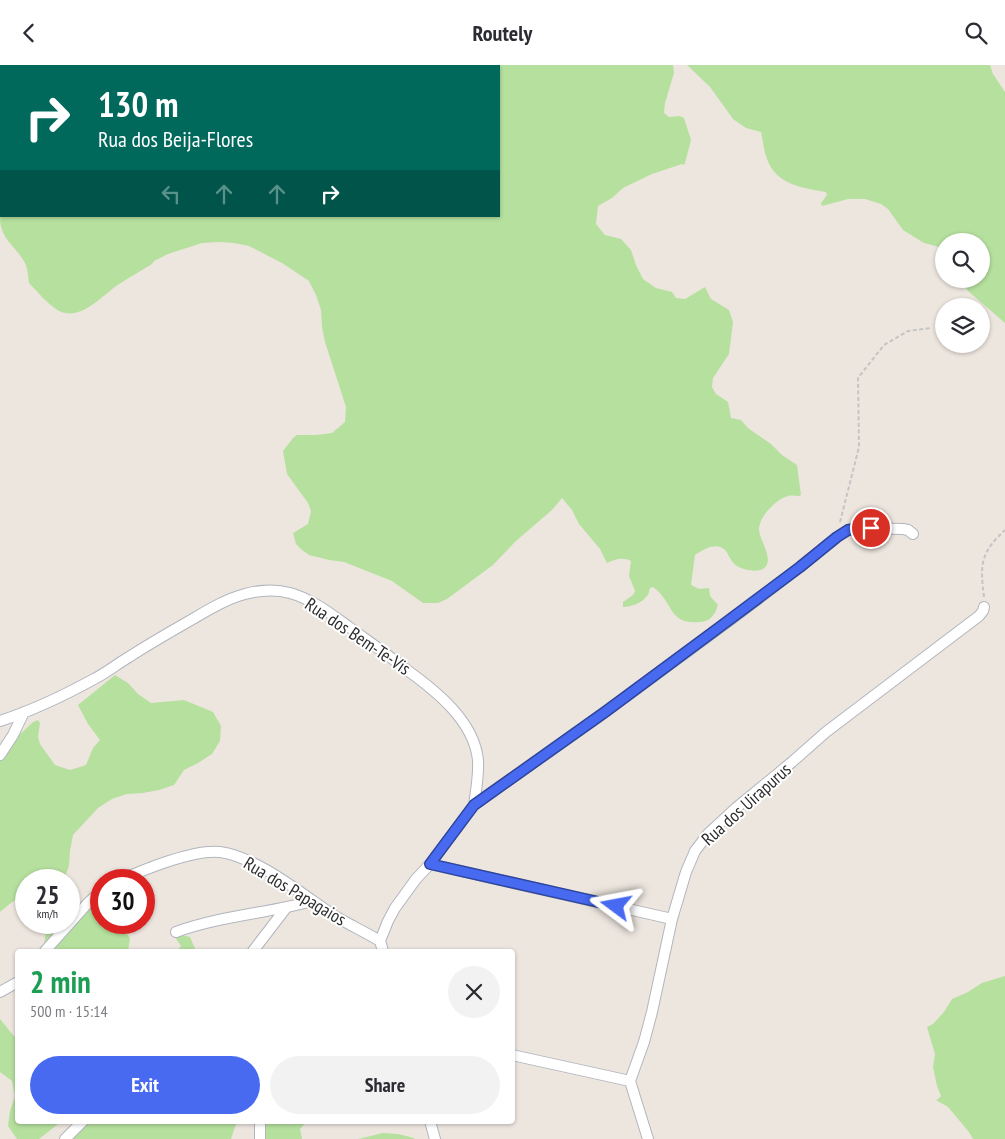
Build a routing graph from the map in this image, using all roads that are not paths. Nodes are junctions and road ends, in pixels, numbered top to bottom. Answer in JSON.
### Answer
{"nodes":[{"id":1,"x":913,"y":534,"type":"dead end"},
{"id":2,"x":984,"y":607,"type":"road end"},
{"id":3,"x":24,"y":712,"type":"junction"},
{"id":4,"x":0,"y":721,"type":"edge"},
{"id":5,"x":0,"y":755,"type":"edge"},
{"id":6,"x":474,"y":805,"type":"junction"},
{"id":7,"x":430,"y":864,"type":"junction"},
{"id":8,"x":148,"y":869,"type":"edge"},
{"id":9,"x":90,"y":901,"type":"edge"},
{"id":10,"x":313,"y":901,"type":"junction"},
{"id":11,"x":286,"y":908,"type":"junction"},
{"id":12,"x":672,"y":919,"type":"junction"},
{"id":13,"x":176,"y":932,"type":"dead end"},
{"id":14,"x":382,"y":946,"type":"edge"},
{"id":15,"x":48,"y":949,"type":"edge"},
{"id":16,"x":255,"y":949,"type":"edge"},
{"id":17,"x":15,"y":984,"type":"edge"},
{"id":18,"x":0,"y":992,"type":"edge"},
{"id":19,"x":515,"y":1056,"type":"edge"},
{"id":20,"x":630,"y":1081,"type":"junction"},
{"id":21,"x":80,"y":1124,"type":"edge"},
{"id":22,"x":260,"y":1124,"type":"edge"},
{"id":23,"x":431,"y":1124,"type":"edge"},
{"id":24,"x":65,"y":1139,"type":"edge"},
{"id":25,"x":260,"y":1139,"type":"edge"},
{"id":26,"x":434,"y":1139,"type":"edge"},
{"id":27,"x":648,"y":1139,"type":"edge"}],
"edges":[{"from":1,"to":6,"type":"street"},
{"from":2,"to":12,"type":"street","name":"Rua dos Uirapurus"},
{"from":3,"to":4,"type":"street","name":"Rua dos Bem-Te-Vis"},
{"from":3,"to":5,"type":"street"},
{"from":3,"to":6,"type":"street","name":"Rua dos Bem-Te-Vis"},
{"from":6,"to":7,"type":"street"},
{"from":7,"to":12,"type":"street"},
{"from":7,"to":14,"type":"street"},
{"from":8,"to":10,"type":"street","name":"Rua dos Papagaios"},
{"from":9,"to":15,"type":"street"},
{"from":10,"to":11,"type":"street"},
{"from":10,"to":14,"type":"street","name":"Rua dos Papagaios"},
{"from":11,"to":13,"type":"street"},
{"from":11,"to":16,"type":"street"},
{"from":12,"to":20,"type":"street","name":"Rua dos Uirapurus"},
{"from":17,"to":18,"type":"street"},
{"from":19,"to":20,"type":"street"},
{"from":20,"to":27,"type":"street"},
{"from":21,"to":24,"type":"street"},
{"from":22,"to":25,"type":"street"},
{"from":23,"to":26,"type":"street"}]}
